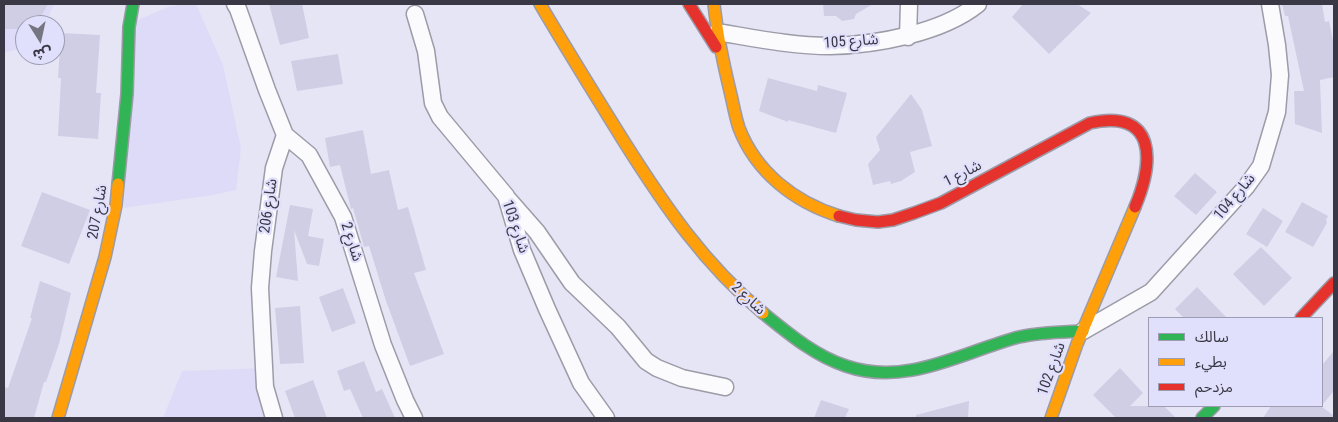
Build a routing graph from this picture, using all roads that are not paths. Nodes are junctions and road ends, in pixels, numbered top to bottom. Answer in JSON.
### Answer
{"nodes":[{"id":1,"x":133,"y":4,"type":"edge"},
{"id":2,"x":235,"y":4,"type":"edge"},
{"id":3,"x":540,"y":4,"type":"edge"},
{"id":4,"x":688,"y":4,"type":"edge"},
{"id":5,"x":714,"y":4,"type":"edge"},
{"id":6,"x":908,"y":4,"type":"edge"},
{"id":7,"x":978,"y":4,"type":"edge"},
{"id":8,"x":1270,"y":4,"type":"edge"},
{"id":9,"x":415,"y":14,"type":"dead end"},
{"id":10,"x":717,"y":32,"type":"junction"},
{"id":11,"x":908,"y":37,"type":"junction"},
{"id":12,"x":720,"y":53,"type":"junction"},
{"id":13,"x":286,"y":135,"type":"junction"},
{"id":14,"x":506,"y":196,"type":"junction"},
{"id":15,"x":1333,"y":287,"type":"edge"},
{"id":16,"x":1302,"y":317,"type":"edge"},
{"id":17,"x":1083,"y":331,"type":"junction"},
{"id":18,"x":725,"y":387,"type":"dead end"},
{"id":19,"x":58,"y":418,"type":"edge"},
{"id":20,"x":274,"y":418,"type":"edge"},
{"id":21,"x":414,"y":418,"type":"edge"},
{"id":22,"x":606,"y":418,"type":"edge"},
{"id":23,"x":1051,"y":418,"type":"edge"}],
"edges":[{"from":1,"to":19,"type":"street","name":"شارع 207"},
{"from":2,"to":13,"type":"street"},
{"from":3,"to":17,"type":"street","name":"شارع 2"},
{"from":4,"to":12,"type":"street"},
{"from":5,"to":10,"type":"street","name":"شارع 1"},
{"from":6,"to":11,"type":"street"},
{"from":7,"to":11,"type":"street","name":"شارع 105"},
{"from":8,"to":17,"type":"street","name":"شارع 104"},
{"from":9,"to":14,"type":"street","name":"شارع 103"},
{"from":10,"to":11,"type":"street","name":"شارع 105"},
{"from":10,"to":12,"type":"street","name":"شارع 1"},
{"from":12,"to":17,"type":"street","name":"شارع 1"},
{"from":13,"to":20,"type":"street","name":"شارع 206"},
{"from":13,"to":21,"type":"street","name":"شارع 2"},
{"from":14,"to":18,"type":"street"},
{"from":14,"to":22,"type":"street","name":"شارع 103"},
{"from":15,"to":16,"type":"street"},
{"from":17,"to":23,"type":"street","name":"شارع 102"}]}
